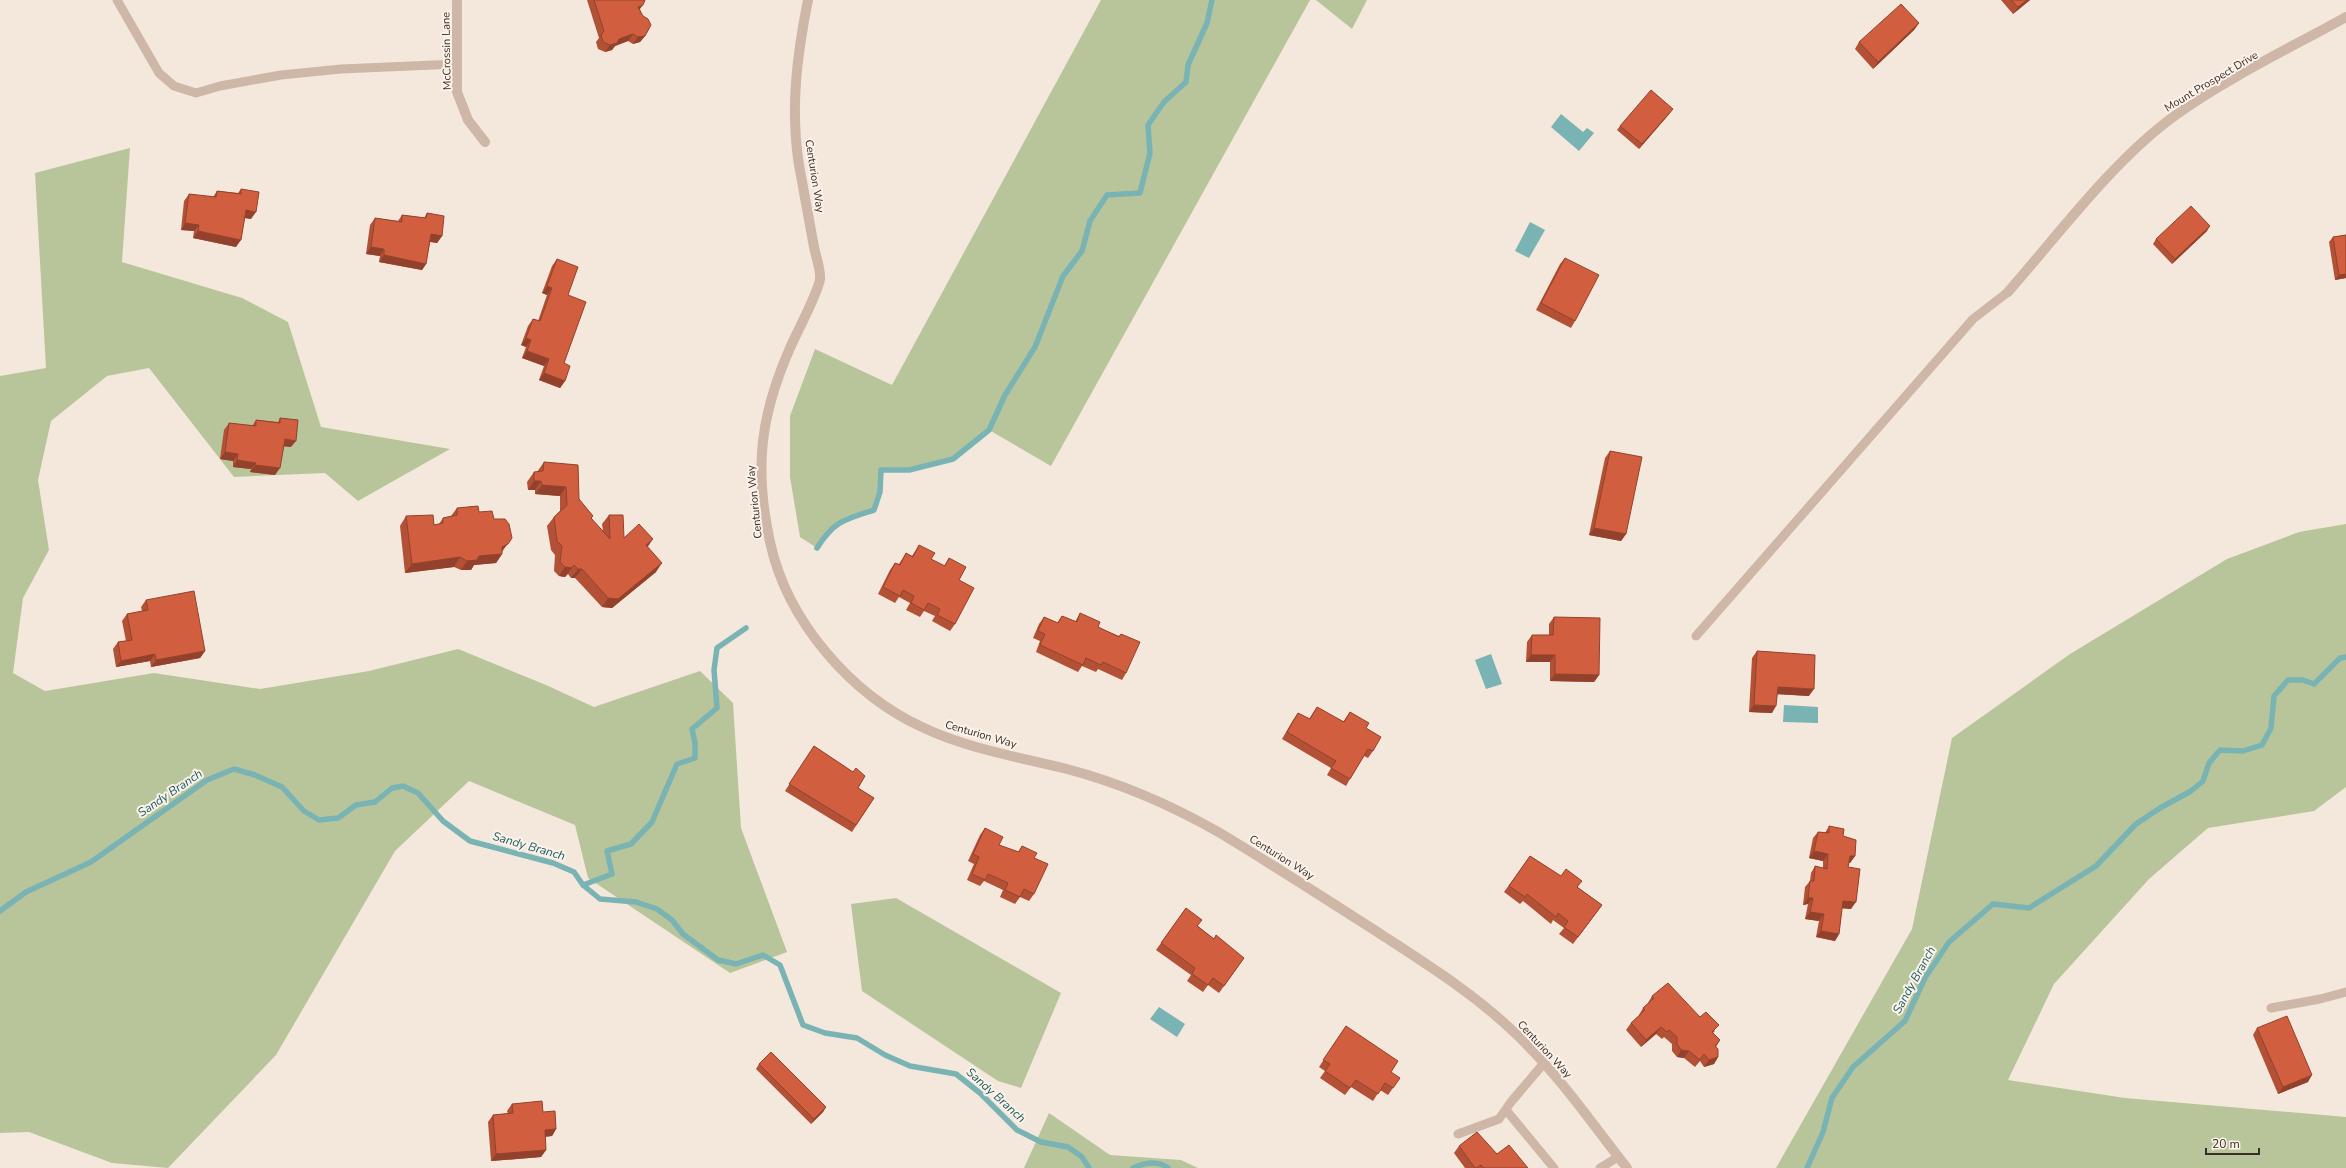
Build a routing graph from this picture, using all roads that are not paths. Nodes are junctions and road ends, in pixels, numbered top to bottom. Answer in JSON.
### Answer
{"nodes":[{"id":1,"x":117,"y":0,"type":"edge"},
{"id":2,"x":457,"y":0,"type":"edge"},
{"id":3,"x":808,"y":0,"type":"edge"},
{"id":4,"x":2346,"y":17,"type":"edge"},
{"id":5,"x":457,"y":64,"type":"junction"},
{"id":6,"x":485,"y":142,"type":"dead end"},
{"id":7,"x":2008,"y":292,"type":"joint"},
{"id":8,"x":1696,"y":636,"type":"dead end"},
{"id":9,"x":2346,"y":992,"type":"edge"},
{"id":10,"x":2271,"y":1008,"type":"dead end"},
{"id":11,"x":1544,"y":1063,"type":"junction"},
{"id":12,"x":1506,"y":1110,"type":"junction"},
{"id":13,"x":1458,"y":1134,"type":"dead end"},
{"id":14,"x":1618,"y":1157,"type":"junction"},
{"id":15,"x":1554,"y":1168,"type":"edge"},
{"id":16,"x":1600,"y":1168,"type":"edge"},
{"id":17,"x":1627,"y":1168,"type":"edge"}],
"edges":[{"from":1,"to":5,"type":"lane"},
{"from":2,"to":5,"type":"street","name":"McCrossin Lane"},
{"from":3,"to":11,"type":"street","name":"Centurion Way"},
{"from":4,"to":7,"type":"street","name":"Mount Prospect Drive"},
{"from":5,"to":6,"type":"street","name":"McCrossin Lane"},
{"from":7,"to":8,"type":"lane"},
{"from":9,"to":10,"type":"lane"},
{"from":11,"to":12,"type":"lane"},
{"from":11,"to":14,"type":"street","name":"Centurion Way"},
{"from":12,"to":13,"type":"lane"},
{"from":12,"to":15,"type":"lane"},
{"from":14,"to":16,"type":"lane"},
{"from":14,"to":17,"type":"street","name":"Centurion Way"}]}
